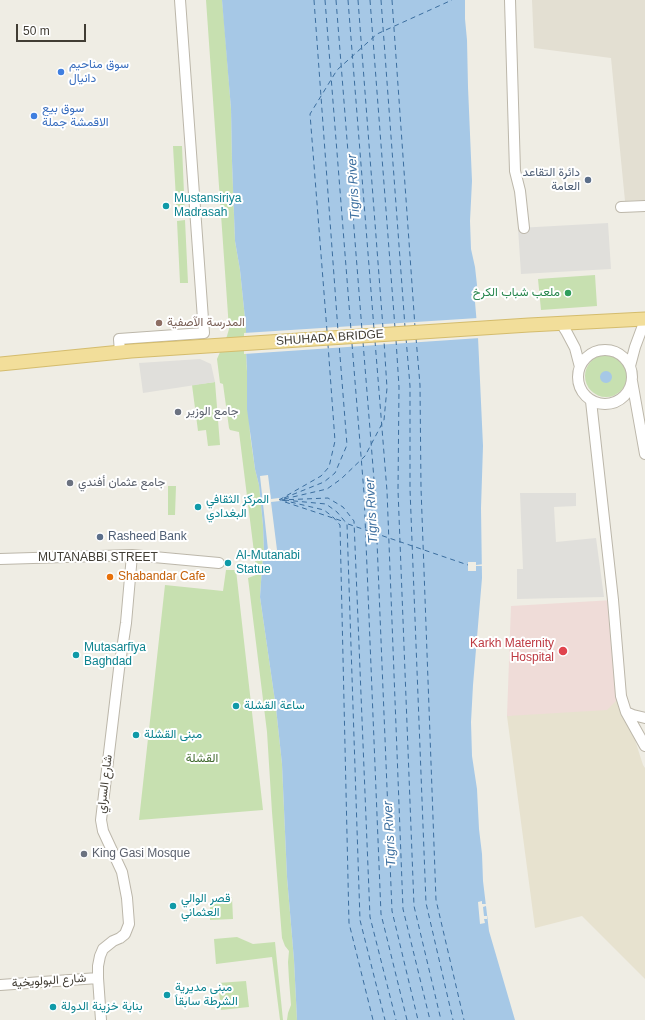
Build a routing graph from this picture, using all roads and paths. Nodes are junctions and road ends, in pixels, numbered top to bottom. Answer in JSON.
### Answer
{"nodes":[{"id":1,"x":180,"y":0,"type":"edge"},
{"id":2,"x":510,"y":0,"type":"edge"},
{"id":3,"x":645,"y":206,"type":"edge"},
{"id":4,"x":621,"y":207,"type":"dead end"},
{"id":5,"x":524,"y":228,"type":"dead end"},
{"id":6,"x":645,"y":320,"type":"edge"},
{"id":7,"x":560,"y":323,"type":"junction"},
{"id":8,"x":126,"y":351,"type":"junction"},
{"id":9,"x":0,"y":364,"type":"edge"},
{"id":10,"x":630,"y":366,"type":"junction"},
{"id":11,"x":580,"y":367,"type":"junction"},
{"id":12,"x":632,"y":380,"type":"junction"},
{"id":13,"x":591,"y":401,"type":"junction"},
{"id":14,"x":645,"y":454,"type":"edge"},
{"id":15,"x":132,"y":555,"type":"junction"},
{"id":16,"x":0,"y":559,"type":"edge"},
{"id":17,"x":219,"y":563,"type":"dead end"},
{"id":18,"x":626,"y":712,"type":"junction"},
{"id":19,"x":645,"y":718,"type":"edge"},
{"id":20,"x":645,"y":744,"type":"edge"},
{"id":21,"x":98,"y":978,"type":"junction"},
{"id":22,"x":0,"y":985,"type":"edge"},
{"id":23,"x":102,"y":1020,"type":"edge"}],
"edges":[{"from":1,"to":8,"type":"street"},
{"from":2,"to":5,"type":"street"},
{"from":3,"to":4,"type":"street"},
{"from":6,"to":7,"type":"main road","name":"SHUHADA BRIDGE"},
{"from":6,"to":10,"type":"street"},
{"from":7,"to":8,"type":"main road","name":"SHUHADA BRIDGE"},
{"from":7,"to":11,"type":"street"},
{"from":8,"to":9,"type":"main road","name":"SHUHADA BRIDGE"},
{"from":10,"to":11,"type":"street"},
{"from":10,"to":12,"type":"street"},
{"from":11,"to":13,"type":"street"},
{"from":12,"to":13,"type":"street"},
{"from":12,"to":14,"type":"street"},
{"from":13,"to":18,"type":"street"},
{"from":15,"to":16,"type":"street","name":"MUTANABBI STREET"},
{"from":15,"to":17,"type":"street","name":"MUTANABBI STREET"},
{"from":15,"to":21,"type":"street","name":"شارع السراي"},
{"from":18,"to":19,"type":"street"},
{"from":18,"to":20,"type":"street"},
{"from":21,"to":22,"type":"street","name":"شارع البولويخية"},
{"from":21,"to":23,"type":"street","name":"شارع السراي"}]}
